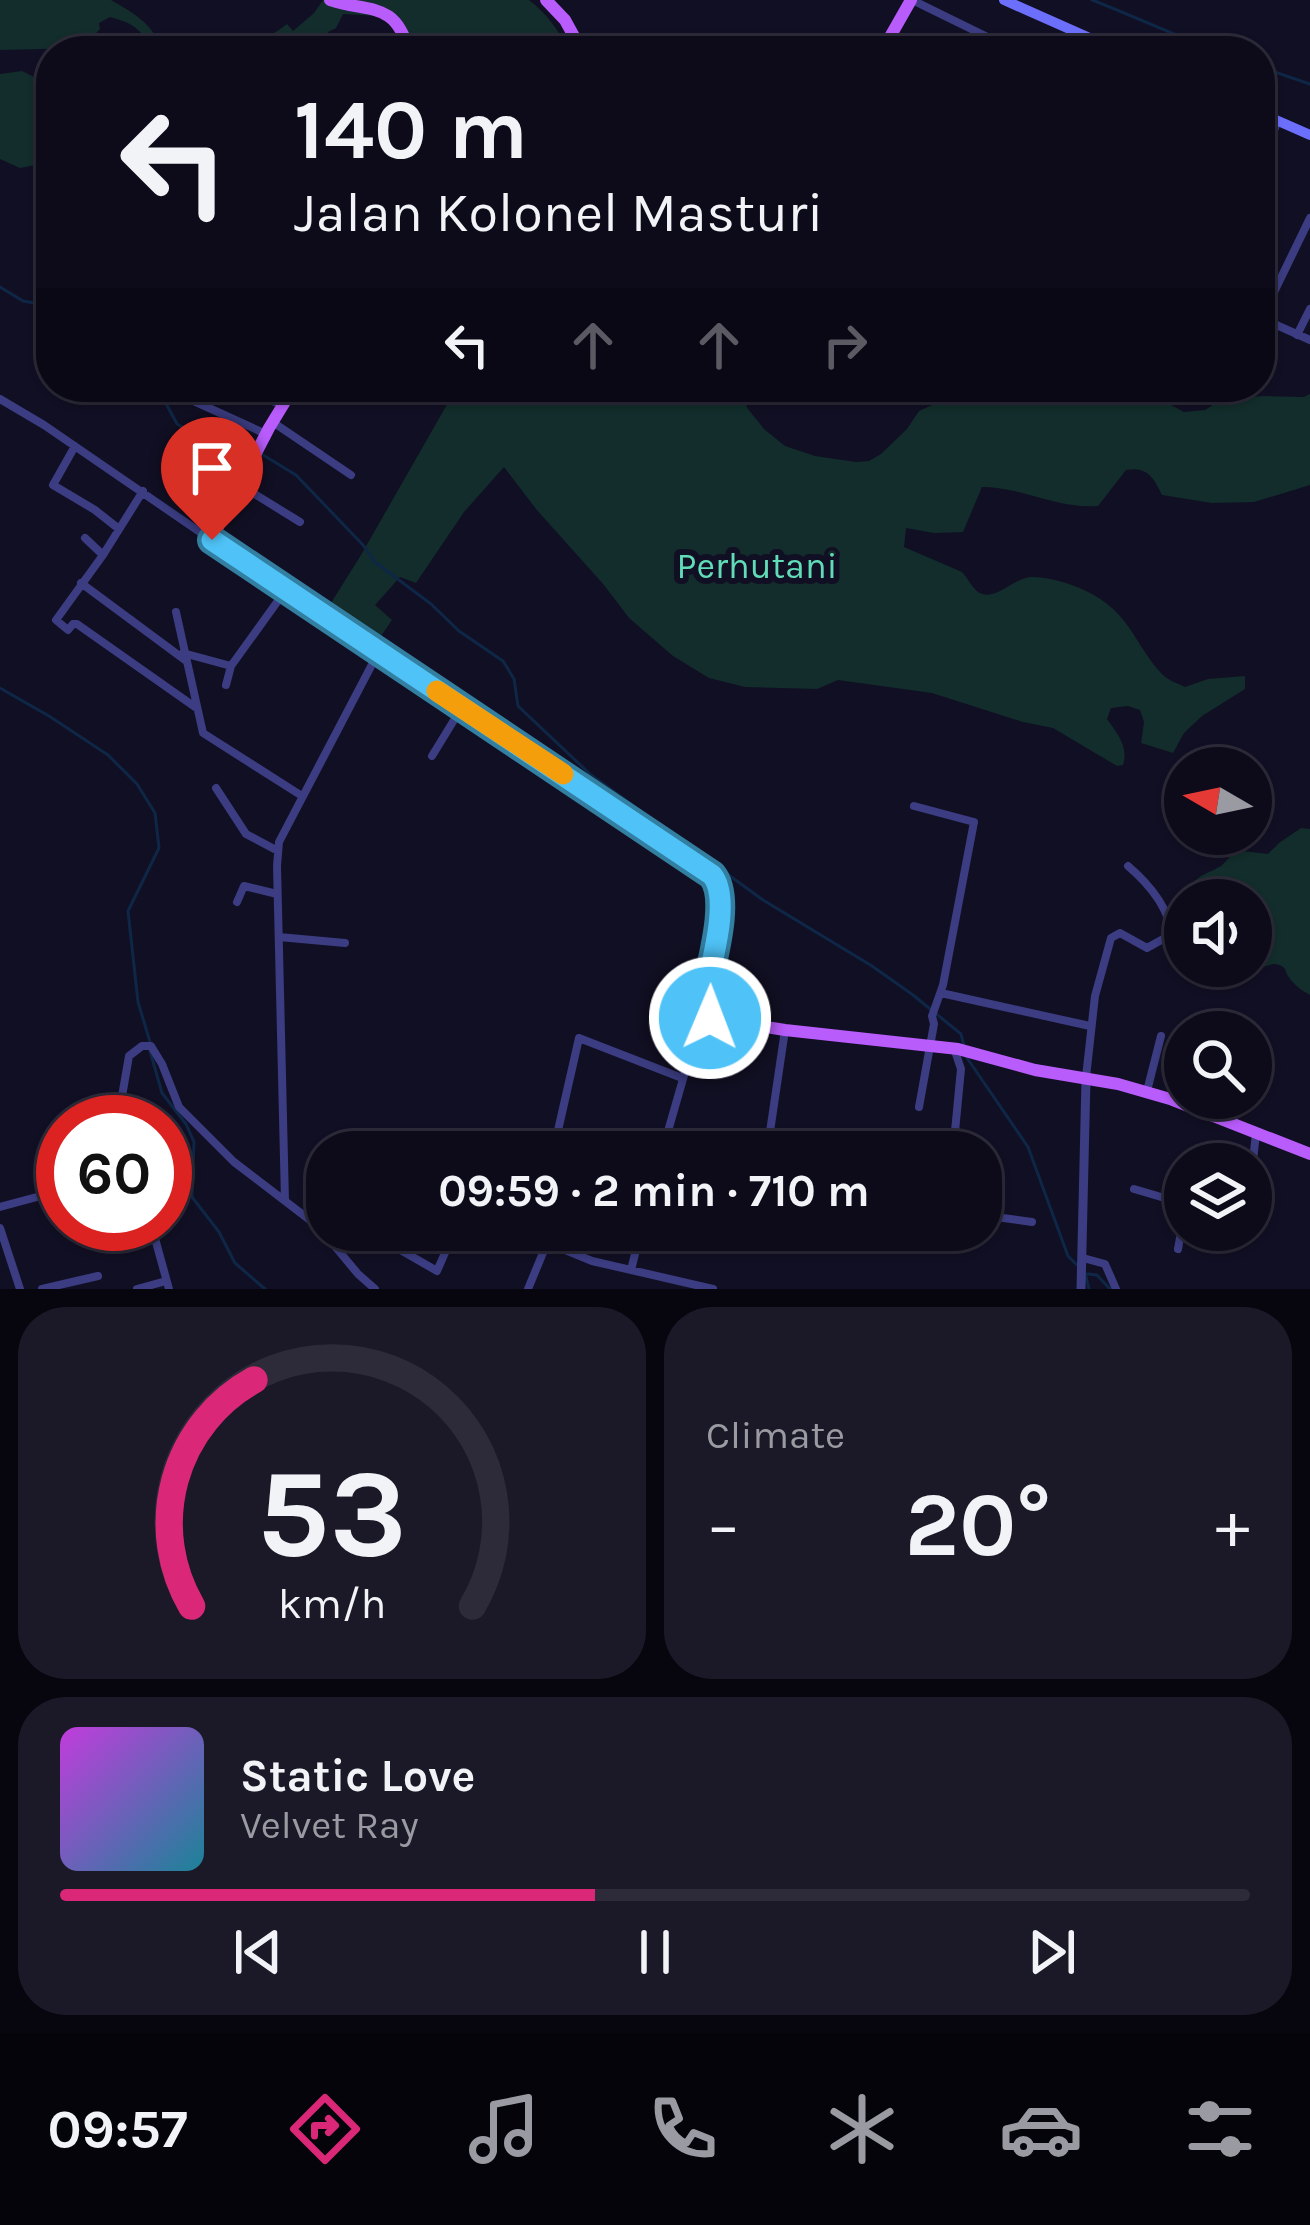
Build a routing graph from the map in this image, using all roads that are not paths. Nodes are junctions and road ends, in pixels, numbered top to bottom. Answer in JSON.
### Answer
{"nodes":[{"id":1,"x":546,"y":0,"type":"edge"},
{"id":2,"x":912,"y":0,"type":"edge"},
{"id":3,"x":1004,"y":0,"type":"edge"},
{"id":4,"x":333,"y":2,"type":"edge"},
{"id":5,"x":404,"y":36,"type":"edge"},
{"id":6,"x":574,"y":36,"type":"edge"},
{"id":7,"x":891,"y":36,"type":"edge"},
{"id":8,"x":985,"y":36,"type":"edge"},
{"id":9,"x":1085,"y":36,"type":"edge"},
{"id":10,"x":1275,"y":120,"type":"edge"},
{"id":11,"x":1278,"y":121,"type":"junction"},
{"id":12,"x":1275,"y":128,"type":"edge"},
{"id":13,"x":1310,"y":135,"type":"edge"},
{"id":14,"x":1310,"y":218,"type":"edge"},
{"id":15,"x":1275,"y":290,"type":"edge"},
{"id":16,"x":1310,"y":309,"type":"edge"},
{"id":17,"x":1275,"y":325,"type":"edge"},
{"id":18,"x":1298,"y":335,"type":"junction"},
{"id":19,"x":1310,"y":340,"type":"edge"},
{"id":20,"x":0,"y":399,"type":"edge"},
{"id":21,"x":196,"y":402,"type":"edge"},
{"id":22,"x":277,"y":402,"type":"edge"},
{"id":23,"x":285,"y":402,"type":"edge"},
{"id":24,"x":283,"y":405,"type":"junction"},
{"id":25,"x":266,"y":434,"type":"junction"},
{"id":26,"x":75,"y":446,"type":"junction"},
{"id":27,"x":351,"y":475,"type":"dead end"},
{"id":28,"x":240,"y":485,"type":"junction"},
{"id":29,"x":143,"y":491,"type":"junction"},
{"id":30,"x":300,"y":522,"type":"dead end"},
{"id":31,"x":119,"y":529,"type":"junction"},
{"id":32,"x":85,"y":538,"type":"dead end"},
{"id":33,"x":212,"y":540,"type":"junction"},
{"id":34,"x":103,"y":555,"type":"junction"},
{"id":35,"x":81,"y":583,"type":"junction"},
{"id":36,"x":285,"y":591,"type":"junction"},
{"id":37,"x":176,"y":612,"type":"dead end"},
{"id":38,"x":378,"y":652,"type":"junction"},
{"id":39,"x":184,"y":656,"type":"junction"},
{"id":40,"x":231,"y":666,"type":"junction"},
{"id":41,"x":226,"y":685,"type":"dead end"},
{"id":42,"x":195,"y":707,"type":"junction"},
{"id":43,"x":462,"y":707,"type":"junction"},
{"id":44,"x":432,"y":756,"type":"dead end"},
{"id":45,"x":216,"y":788,"type":"dead end"},
{"id":46,"x":302,"y":796,"type":"junction"},
{"id":47,"x":914,"y":806,"type":"dead end"},
{"id":48,"x":278,"y":850,"type":"junction"},
{"id":49,"x":1128,"y":866,"type":"dead end"},
{"id":50,"x":278,"y":894,"type":"junction"},
{"id":51,"x":237,"y":902,"type":"dead end"},
{"id":52,"x":279,"y":937,"type":"junction"},
{"id":53,"x":345,"y":943,"type":"dead end"},
{"id":54,"x":940,"y":993,"type":"junction"},
{"id":55,"x":703,"y":1012,"type":"junction"},
{"id":56,"x":1090,"y":1026,"type":"junction"},
{"id":57,"x":785,"y":1030,"type":"junction"},
{"id":58,"x":1161,"y":1036,"type":"dead end"},
{"id":59,"x":929,"y":1045,"type":"junction"},
{"id":60,"x":960,"y":1049,"type":"junction"},
{"id":61,"x":682,"y":1078,"type":"junction"},
{"id":62,"x":1086,"y":1079,"type":"junction"},
{"id":63,"x":1147,"y":1091,"type":"junction"},
{"id":64,"x":122,"y":1095,"type":"edge"},
{"id":65,"x":174,"y":1095,"type":"edge"},
{"id":66,"x":1164,"y":1097,"type":"edge"},
{"id":67,"x":919,"y":1107,"type":"dead end"},
{"id":68,"x":1220,"y":1119,"type":"edge"},
{"id":69,"x":192,"y":1120,"type":"edge"},
{"id":70,"x":557,"y":1131,"type":"edge"},
{"id":71,"x":668,"y":1131,"type":"edge"},
{"id":72,"x":770,"y":1131,"type":"edge"},
{"id":73,"x":955,"y":1131,"type":"edge"},
{"id":74,"x":1256,"y":1133,"type":"junction"},
{"id":75,"x":1255,"y":1143,"type":"edge"},
{"id":76,"x":1310,"y":1154,"type":"edge"},
{"id":77,"x":1135,"y":1189,"type":"dead end"},
{"id":78,"x":36,"y":1197,"type":"edge"},
{"id":79,"x":1164,"y":1199,"type":"edge"},
{"id":80,"x":285,"y":1202,"type":"junction"},
{"id":81,"x":0,"y":1207,"type":"edge"},
{"id":82,"x":1002,"y":1218,"type":"edge"},
{"id":83,"x":1032,"y":1222,"type":"dead end"},
{"id":84,"x":0,"y":1228,"type":"edge"},
{"id":85,"x":158,"y":1251,"type":"edge"},
{"id":86,"x":401,"y":1251,"type":"edge"},
{"id":87,"x":447,"y":1251,"type":"edge"},
{"id":88,"x":544,"y":1251,"type":"edge"},
{"id":89,"x":566,"y":1251,"type":"edge"},
{"id":90,"x":636,"y":1251,"type":"edge"},
{"id":91,"x":4,"y":1255,"type":"edge"},
{"id":92,"x":631,"y":1270,"type":"junction"},
{"id":93,"x":1082,"y":1273,"type":"edge"},
{"id":94,"x":98,"y":1276,"type":"dead end"},
{"id":95,"x":167,"y":1285,"type":"edge"},
{"id":96,"x":20,"y":1289,"type":"edge"},
{"id":97,"x":42,"y":1289,"type":"edge"},
{"id":98,"x":137,"y":1289,"type":"edge"},
{"id":99,"x":375,"y":1289,"type":"edge"},
{"id":100,"x":528,"y":1289,"type":"edge"},
{"id":101,"x":713,"y":1289,"type":"edge"},
{"id":102,"x":1116,"y":1289,"type":"edge"}],
"edges":[{"from":1,"to":6,"type":"main road"},
{"from":2,"to":7,"type":"main road"},
{"from":2,"to":8,"type":"street"},
{"from":3,"to":9,"type":"main road"},
{"from":4,"to":5,"type":"main road"},
{"from":10,"to":11,"type":"main road"},
{"from":11,"to":12,"type":"street"},
{"from":11,"to":13,"type":"main road"},
{"from":14,"to":15,"type":"street"},
{"from":16,"to":18,"type":"street"},
{"from":17,"to":18,"type":"street"},
{"from":18,"to":19,"type":"street"},
{"from":20,"to":26,"type":"street"},
{"from":21,"to":25,"type":"street"},
{"from":22,"to":24,"type":"street"},
{"from":23,"to":24,"type":"main road"},
{"from":24,"to":25,"type":"main road"},
{"from":25,"to":27,"type":"street"},
{"from":25,"to":28,"type":"main road"},
{"from":26,"to":29,"type":"street"},
{"from":26,"to":31,"type":"street"},
{"from":28,"to":30,"type":"street"},
{"from":28,"to":33,"type":"main road"},
{"from":29,"to":31,"type":"street"},
{"from":29,"to":33,"type":"street"},
{"from":31,"to":34,"type":"street"},
{"from":32,"to":34,"type":"street"},
{"from":33,"to":36,"type":"main road"},
{"from":34,"to":35,"type":"street"},
{"from":35,"to":39,"type":"street"},
{"from":35,"to":42,"type":"street"},
{"from":36,"to":38,"type":"main road"},
{"from":36,"to":40,"type":"street"},
{"from":37,"to":39,"type":"street"},
{"from":38,"to":43,"type":"main road"},
{"from":38,"to":46,"type":"street"},
{"from":39,"to":40,"type":"street"},
{"from":39,"to":42,"type":"street"},
{"from":40,"to":41,"type":"street"},
{"from":42,"to":46,"type":"street"},
{"from":43,"to":44,"type":"street"},
{"from":43,"to":55,"type":"main road"},
{"from":45,"to":48,"type":"street"},
{"from":46,"to":48,"type":"street"},
{"from":47,"to":54,"type":"street"},
{"from":48,"to":50,"type":"street"},
{"from":49,"to":56,"type":"street"},
{"from":50,"to":51,"type":"street"},
{"from":50,"to":52,"type":"street"},
{"from":52,"to":53,"type":"street"},
{"from":52,"to":80,"type":"street"},
{"from":54,"to":56,"type":"street"},
{"from":54,"to":59,"type":"street"},
{"from":55,"to":57,"type":"main road"},
{"from":55,"to":61,"type":"street"},
{"from":56,"to":62,"type":"street"},
{"from":57,"to":59,"type":"main road"},
{"from":57,"to":72,"type":"street"},
{"from":58,"to":63,"type":"street"},
{"from":59,"to":60,"type":"main road"},
{"from":59,"to":67,"type":"street"},
{"from":60,"to":62,"type":"main road"},
{"from":60,"to":73,"type":"street"},
{"from":61,"to":70,"type":"street"},
{"from":61,"to":71,"type":"street"},
{"from":62,"to":63,"type":"main road"},
{"from":62,"to":93,"type":"street"},
{"from":63,"to":66,"type":"main road"},
{"from":64,"to":65,"type":"street"},
{"from":68,"to":74,"type":"main road"},
{"from":69,"to":80,"type":"street"},
{"from":74,"to":75,"type":"street"},
{"from":74,"to":76,"type":"main road"},
{"from":77,"to":79,"type":"street"},
{"from":78,"to":81,"type":"street"},
{"from":80,"to":99,"type":"street"},
{"from":82,"to":83,"type":"street"},
{"from":84,"to":91,"type":"street"},
{"from":85,"to":95,"type":"street"},
{"from":86,"to":87,"type":"street"},
{"from":88,"to":100,"type":"street"},
{"from":89,"to":92,"type":"street"},
{"from":90,"to":92,"type":"street"},
{"from":91,"to":96,"type":"street"},
{"from":92,"to":101,"type":"street"},
{"from":93,"to":102,"type":"street"},
{"from":94,"to":97,"type":"street"},
{"from":95,"to":98,"type":"street"}]}
